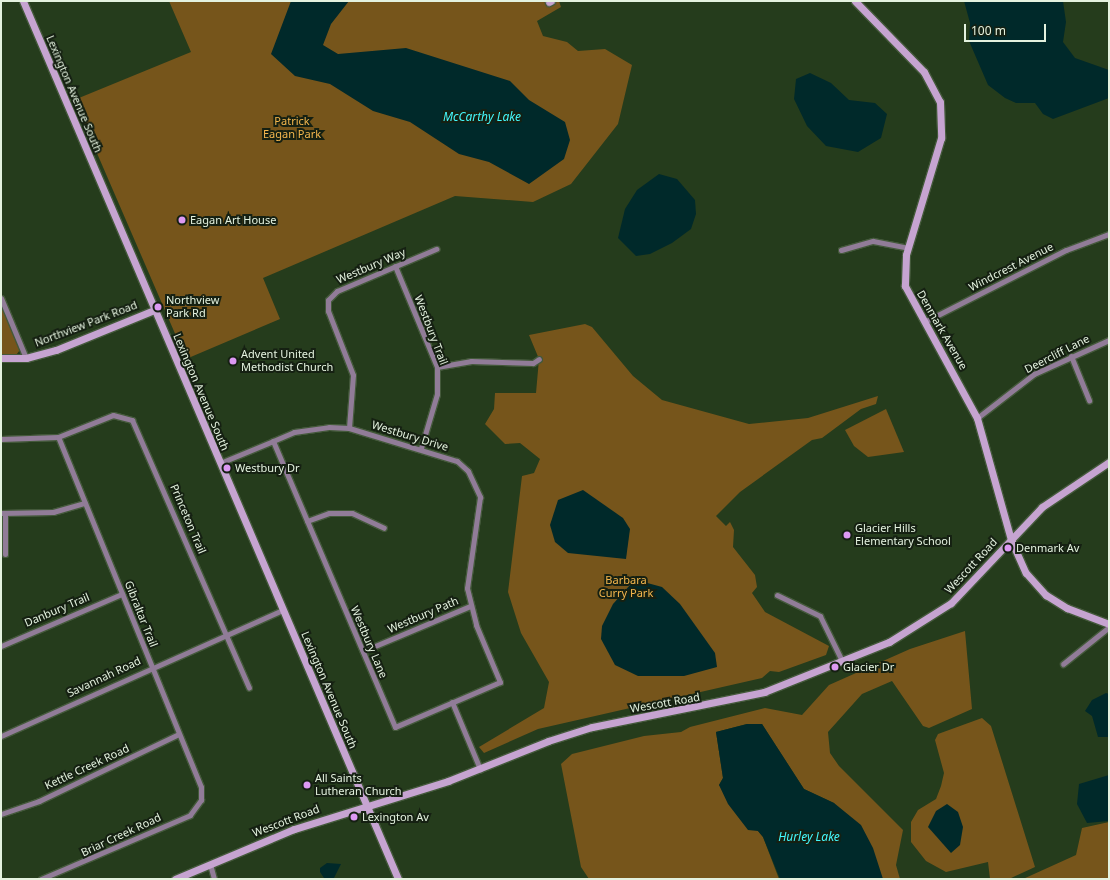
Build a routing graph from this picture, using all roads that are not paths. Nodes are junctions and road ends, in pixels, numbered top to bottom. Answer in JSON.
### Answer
{"nodes":[{"id":1,"x":23,"y":1,"type":"edge"},
{"id":2,"x":855,"y":1,"type":"edge"},
{"id":3,"x":1109,"y":234,"type":"edge"},
{"id":4,"x":908,"y":248,"type":"junction"},
{"id":5,"x":436,"y":249,"type":"dead end"},
{"id":6,"x":841,"y":250,"type":"dead end"},
{"id":7,"x":395,"y":266,"type":"junction"},
{"id":8,"x":1,"y":298,"type":"edge"},
{"id":9,"x":154,"y":310,"type":"junction"},
{"id":10,"x":924,"y":322,"type":"junction"},
{"id":11,"x":1109,"y":340,"type":"edge"},
{"id":12,"x":1071,"y":356,"type":"junction"},
{"id":13,"x":1,"y":358,"type":"edge"},
{"id":14,"x":26,"y":358,"type":"junction"},
{"id":15,"x":539,"y":359,"type":"dead end"},
{"id":16,"x":437,"y":366,"type":"junction"},
{"id":17,"x":1089,"y":400,"type":"dead end"},
{"id":18,"x":977,"y":418,"type":"junction"},
{"id":19,"x":349,"y":428,"type":"junction"},
{"id":20,"x":58,"y":437,"type":"junction"},
{"id":21,"x":1,"y":439,"type":"edge"},
{"id":22,"x":273,"y":441,"type":"junction"},
{"id":23,"x":421,"y":448,"type":"junction"},
{"id":24,"x":1109,"y":462,"type":"edge"},
{"id":25,"x":220,"y":463,"type":"junction"},
{"id":26,"x":85,"y":503,"type":"junction"},
{"id":27,"x":3,"y":513,"type":"edge"},
{"id":28,"x":307,"y":521,"type":"junction"},
{"id":29,"x":384,"y":528,"type":"dead end"},
{"id":30,"x":1011,"y":540,"type":"junction"},
{"id":31,"x":5,"y":554,"type":"dead end"},
{"id":32,"x":122,"y":594,"type":"junction"},
{"id":33,"x":777,"y":596,"type":"dead end"},
{"id":34,"x":470,"y":606,"type":"junction"},
{"id":35,"x":283,"y":610,"type":"junction"},
{"id":36,"x":1109,"y":624,"type":"edge"},
{"id":37,"x":1109,"y":627,"type":"edge"},
{"id":38,"x":226,"y":634,"type":"junction"},
{"id":39,"x":1,"y":646,"type":"edge"},
{"id":40,"x":363,"y":651,"type":"junction"},
{"id":41,"x":842,"y":661,"type":"junction"},
{"id":42,"x":1063,"y":664,"type":"dead end"},
{"id":43,"x":151,"y":666,"type":"junction"},
{"id":44,"x":249,"y":688,"type":"dead end"},
{"id":45,"x":452,"y":702,"type":"junction"},
{"id":46,"x":179,"y":734,"type":"junction"},
{"id":47,"x":1,"y":736,"type":"edge"},
{"id":48,"x":480,"y":769,"type":"junction"},
{"id":49,"x":202,"y":800,"type":"joint"},
{"id":50,"x":366,"y":805,"type":"junction"},
{"id":51,"x":1,"y":814,"type":"edge"},
{"id":52,"x":210,"y":864,"type":"junction"},
{"id":53,"x":42,"y":879,"type":"edge"},
{"id":54,"x":175,"y":879,"type":"edge"},
{"id":55,"x":214,"y":879,"type":"edge"},
{"id":56,"x":398,"y":879,"type":"edge"}],
"edges":[{"from":1,"to":9,"type":"street","name":"Lexington Avenue South"},
{"from":2,"to":4,"type":"street","name":"Denmark Avenue"},
{"from":3,"to":10,"type":"street","name":"Windcrest Avenue"},
{"from":4,"to":6,"type":"street"},
{"from":4,"to":10,"type":"street","name":"Denmark Avenue"},
{"from":5,"to":7,"type":"street","name":"Westbury Way"},
{"from":7,"to":16,"type":"street","name":"Westbury Trail"},
{"from":7,"to":19,"type":"street","name":"Westbury Way"},
{"from":8,"to":14,"type":"street"},
{"from":9,"to":14,"type":"street","name":"Northview Park Road"},
{"from":9,"to":25,"type":"street","name":"Lexington Avenue South"},
{"from":10,"to":18,"type":"street","name":"Denmark Avenue"},
{"from":11,"to":12,"type":"street","name":"Deercliff Lane"},
{"from":12,"to":17,"type":"street"},
{"from":12,"to":18,"type":"street","name":"Deercliff Lane"},
{"from":13,"to":14,"type":"street","name":"Northview Park Road"},
{"from":15,"to":16,"type":"street"},
{"from":16,"to":23,"type":"street","name":"Westbury Trail"},
{"from":18,"to":30,"type":"street","name":"Denmark Avenue"},
{"from":19,"to":22,"type":"street","name":"Westbury Drive"},
{"from":19,"to":23,"type":"street","name":"Westbury Drive"},
{"from":20,"to":21,"type":"street"},
{"from":20,"to":26,"type":"street","name":"Gibraltar Trail"},
{"from":20,"to":38,"type":"street","name":"Princeton Trail"},
{"from":22,"to":25,"type":"street","name":"Westbury Drive"},
{"from":22,"to":28,"type":"street","name":"Westbury Lane"},
{"from":23,"to":34,"type":"street","name":"Westbury Drive"},
{"from":24,"to":30,"type":"street","name":"Wescott Road"},
{"from":25,"to":35,"type":"street","name":"Lexington Avenue South"},
{"from":26,"to":27,"type":"street"},
{"from":26,"to":32,"type":"street","name":"Gibraltar Trail"},
{"from":27,"to":31,"type":"street"},
{"from":28,"to":29,"type":"street"},
{"from":28,"to":40,"type":"street","name":"Westbury Lane"},
{"from":30,"to":36,"type":"street","name":"Denmark Avenue"},
{"from":30,"to":41,"type":"street","name":"Wescott Road"},
{"from":32,"to":39,"type":"street","name":"Danbury Trail"},
{"from":32,"to":43,"type":"street","name":"Gibraltar Trail"},
{"from":33,"to":41,"type":"street"},
{"from":34,"to":40,"type":"street","name":"Westbury Path"},
{"from":34,"to":45,"type":"street","name":"Westbury Drive"},
{"from":35,"to":38,"type":"street","name":"Savannah Road"},
{"from":35,"to":50,"type":"street","name":"Lexington Avenue South"},
{"from":37,"to":42,"type":"street"},
{"from":38,"to":43,"type":"street","name":"Savannah Road"},
{"from":38,"to":44,"type":"street","name":"Princeton Trail"},
{"from":40,"to":45,"type":"street","name":"Westbury Lane"},
{"from":41,"to":48,"type":"street","name":"Wescott Road"},
{"from":43,"to":46,"type":"street","name":"Gibraltar Trail"},
{"from":43,"to":47,"type":"street","name":"Savannah Road"},
{"from":45,"to":48,"type":"street"},
{"from":46,"to":49,"type":"street","name":"Gibraltar Trail"},
{"from":46,"to":51,"type":"street","name":"Kettle Creek Road"},
{"from":48,"to":50,"type":"street","name":"Wescott Road"},
{"from":49,"to":53,"type":"street","name":"Briar Creek Road"},
{"from":50,"to":52,"type":"street","name":"Wescott Road"},
{"from":50,"to":56,"type":"street","name":"Lexington Avenue South"},
{"from":52,"to":54,"type":"street","name":"Wescott Road"},
{"from":52,"to":55,"type":"street"}]}
